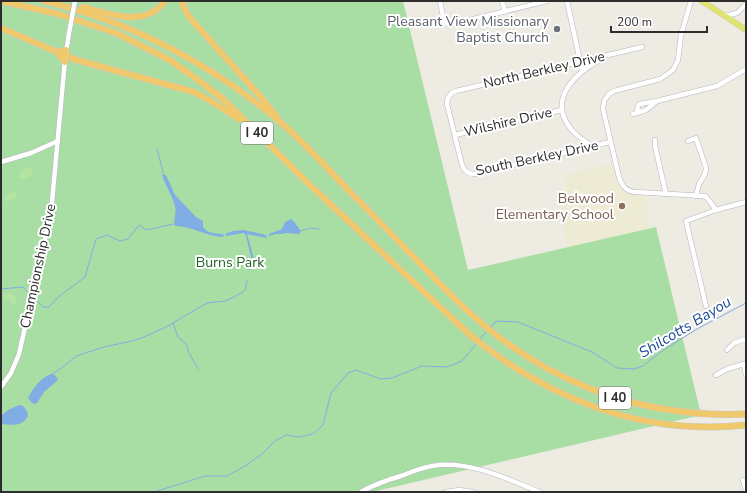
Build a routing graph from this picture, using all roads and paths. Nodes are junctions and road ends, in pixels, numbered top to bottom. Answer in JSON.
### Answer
{"nodes":[{"id":1,"x":1,"y":1,"type":"edge"},
{"id":2,"x":44,"y":1,"type":"edge"},
{"id":3,"x":75,"y":1,"type":"edge"},
{"id":4,"x":165,"y":1,"type":"edge"},
{"id":5,"x":182,"y":1,"type":"edge"},
{"id":6,"x":440,"y":1,"type":"edge"},
{"id":7,"x":502,"y":1,"type":"edge"},
{"id":8,"x":547,"y":1,"type":"edge"},
{"id":9,"x":567,"y":1,"type":"edge"},
{"id":10,"x":691,"y":1,"type":"edge"},
{"id":11,"x":702,"y":1,"type":"edge"},
{"id":12,"x":746,"y":4,"type":"edge"},
{"id":13,"x":76,"y":9,"type":"junction"},
{"id":14,"x":505,"y":11,"type":"junction"},
{"id":15,"x":737,"y":13,"type":"junction"},
{"id":16,"x":726,"y":16,"type":"junction"},
{"id":17,"x":731,"y":20,"type":"junction"},
{"id":18,"x":1,"y":28,"type":"edge"},
{"id":19,"x":746,"y":30,"type":"edge"},
{"id":20,"x":642,"y":47,"type":"dead end"},
{"id":21,"x":57,"y":52,"type":"junction"},
{"id":22,"x":608,"y":55,"type":"junction"},
{"id":23,"x":65,"y":58,"type":"junction"},
{"id":24,"x":581,"y":62,"type":"junction"},
{"id":25,"x":582,"y":70,"type":"junction"},
{"id":26,"x":746,"y":70,"type":"edge"},
{"id":27,"x":657,"y":101,"type":"junction"},
{"id":28,"x":562,"y":110,"type":"junction"},
{"id":29,"x":639,"y":112,"type":"junction"},
{"id":30,"x":632,"y":114,"type":"dead end"},
{"id":31,"x":248,"y":124,"type":"junction"},
{"id":32,"x":286,"y":127,"type":"junction"},
{"id":33,"x":455,"y":135,"type":"junction"},
{"id":34,"x":58,"y":140,"type":"junction"},
{"id":35,"x":654,"y":140,"type":"dead end"},
{"id":36,"x":688,"y":141,"type":"dead end"},
{"id":37,"x":610,"y":142,"type":"junction"},
{"id":38,"x":592,"y":146,"type":"junction"},
{"id":39,"x":1,"y":162,"type":"edge"},
{"id":40,"x":666,"y":194,"type":"junction"},
{"id":41,"x":696,"y":196,"type":"junction"},
{"id":42,"x":746,"y":202,"type":"edge"},
{"id":43,"x":716,"y":210,"type":"junction"},
{"id":44,"x":706,"y":306,"type":"dead end"},
{"id":45,"x":746,"y":339,"type":"edge"},
{"id":46,"x":726,"y":350,"type":"dead end"},
{"id":47,"x":745,"y":363,"type":"edge"},
{"id":48,"x":716,"y":375,"type":"dead end"},
{"id":49,"x":746,"y":375,"type":"edge"},
{"id":50,"x":1,"y":387,"type":"edge"},
{"id":51,"x":746,"y":414,"type":"edge"},
{"id":52,"x":746,"y":425,"type":"edge"},
{"id":53,"x":743,"y":480,"type":"dead end"},
{"id":54,"x":746,"y":491,"type":"edge"},
{"id":55,"x":361,"y":492,"type":"edge"},
{"id":56,"x":446,"y":492,"type":"edge"},
{"id":57,"x":472,"y":492,"type":"edge"},
{"id":58,"x":540,"y":492,"type":"edge"}],
"edges":[{"from":1,"to":31,"type":"highway","number":"I 40"},
{"from":2,"to":13,"type":"highway","number":"I 40"},
{"from":3,"to":23,"type":"street","name":"Championship Drive","bridge":true},
{"from":4,"to":13,"type":"highway"},
{"from":5,"to":32,"type":"highway"},
{"from":6,"to":14,"type":"street"},
{"from":7,"to":14,"type":"street"},
{"from":8,"to":14,"type":"street"},
{"from":9,"to":24,"type":"street"},
{"from":10,"to":37,"type":"street"},
{"from":11,"to":16,"type":"main road"},
{"from":12,"to":15,"type":"street"},
{"from":13,"to":32,"type":"highway","number":"I 40"},
{"from":15,"to":16,"type":"street"},
{"from":15,"to":17,"type":"street"},
{"from":16,"to":17,"type":"main road"},
{"from":17,"to":19,"type":"main road"},
{"from":18,"to":21,"type":"highway"},
{"from":20,"to":22,"type":"street","name":"North Berkley Drive"},
{"from":21,"to":23,"type":"highway"},
{"from":21,"to":23,"type":"highway"},
{"from":22,"to":24,"type":"street","name":"North Berkley Drive"},
{"from":22,"to":25,"type":"street"},
{"from":23,"to":31,"type":"highway"},
{"from":23,"to":34,"type":"street","name":"Championship Drive"},
{"from":24,"to":25,"type":"street"},
{"from":24,"to":33,"type":"street","name":"North Berkley Drive"},
{"from":25,"to":28,"type":"street"},
{"from":26,"to":27,"type":"street"},
{"from":27,"to":29,"type":"street"},
{"from":27,"to":29,"type":"street"},
{"from":28,"to":33,"type":"street","name":"Wilshire Drive"},
{"from":28,"to":38,"type":"street"},
{"from":29,"to":30,"type":"street"},
{"from":31,"to":52,"type":"highway","number":"I 40"},
{"from":32,"to":51,"type":"highway","number":"I 40"},
{"from":33,"to":38,"type":"street","name":"South Berkley Drive"},
{"from":34,"to":39,"type":"street"},
{"from":34,"to":50,"type":"street","name":"Championship Drive"},
{"from":35,"to":40,"type":"street"},
{"from":36,"to":41,"type":"street"},
{"from":37,"to":38,"type":"street","name":"South Berkley Drive"},
{"from":37,"to":40,"type":"street"},
{"from":40,"to":41,"type":"street"},
{"from":41,"to":43,"type":"street"},
{"from":42,"to":43,"type":"street"},
{"from":43,"to":44,"type":"street"},
{"from":45,"to":46,"type":"street"},
{"from":47,"to":48,"type":"street"},
{"from":47,"to":49,"type":"street"},
{"from":53,"to":54,"type":"street"},
{"from":55,"to":58,"type":"street"},
{"from":56,"to":57,"type":"street"}]}
